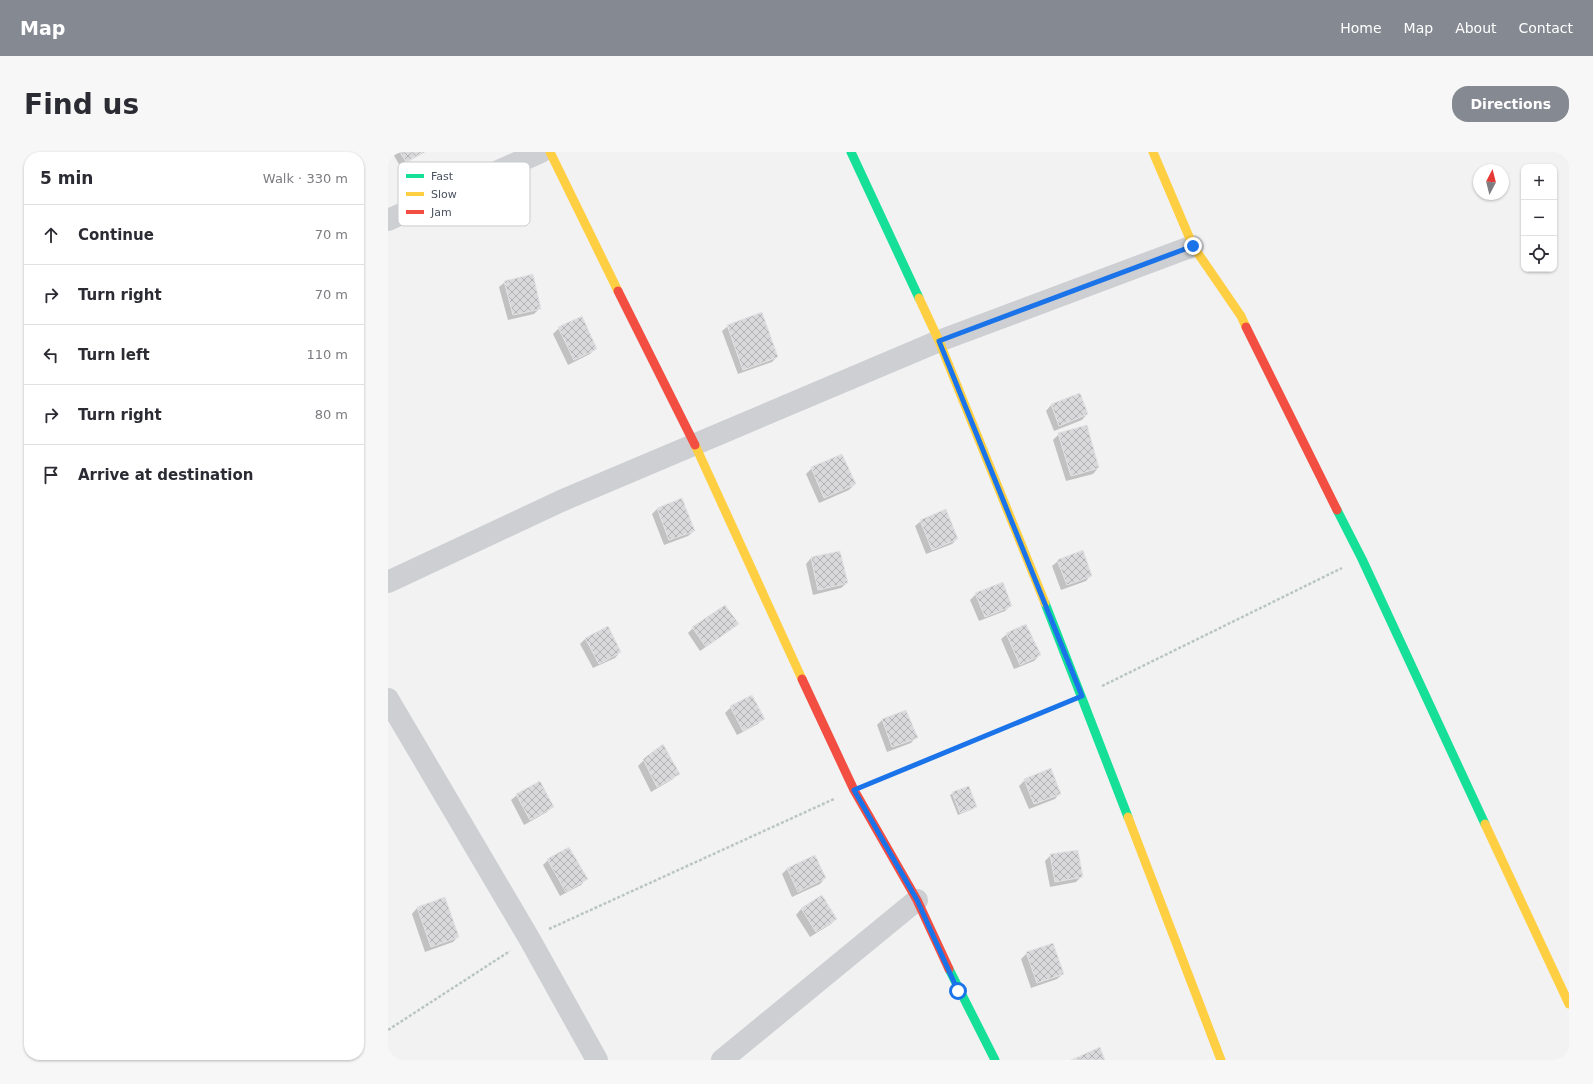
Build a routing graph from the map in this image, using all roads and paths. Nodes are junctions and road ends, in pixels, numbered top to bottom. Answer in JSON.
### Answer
{"nodes":[{"id":1,"x":541,"y":152,"type":"edge"},
{"id":2,"x":550,"y":152,"type":"edge"},
{"id":3,"x":851,"y":152,"type":"edge"},
{"id":4,"x":1153,"y":152,"type":"edge"},
{"id":5,"x":518,"y":162,"type":"edge"},
{"id":6,"x":398,"y":216,"type":"edge"},
{"id":7,"x":388,"y":220,"type":"edge"},
{"id":8,"x":1193,"y":246,"type":"junction"},
{"id":9,"x":939,"y":341,"type":"junction"},
{"id":10,"x":694,"y":444,"type":"junction"},
{"id":11,"x":1362,"y":559,"type":"junction"},
{"id":12,"x":388,"y":582,"type":"edge"},
{"id":13,"x":1082,"y":696,"type":"junction"},
{"id":14,"x":388,"y":699,"type":"edge"},
{"id":15,"x":854,"y":790,"type":"junction"},
{"id":16,"x":917,"y":900,"type":"junction"},
{"id":17,"x":529,"y":938,"type":"junction"},
{"id":18,"x":1569,"y":1004,"type":"edge"},
{"id":19,"x":388,"y":1030,"type":"edge"},
{"id":20,"x":597,"y":1060,"type":"edge"},
{"id":21,"x":722,"y":1060,"type":"edge"},
{"id":22,"x":995,"y":1060,"type":"edge"},
{"id":23,"x":1221,"y":1060,"type":"edge"}],
"edges":[{"from":1,"to":5,"type":"street"},
{"from":2,"to":10,"type":"street"},
{"from":3,"to":9,"type":"street"},
{"from":4,"to":8,"type":"street"},
{"from":6,"to":7,"type":"street"},
{"from":8,"to":9,"type":"street"},
{"from":8,"to":11,"type":"street"},
{"from":9,"to":10,"type":"street"},
{"from":9,"to":13,"type":"street"},
{"from":10,"to":12,"type":"street"},
{"from":10,"to":15,"type":"street"},
{"from":11,"to":13,"type":"path"},
{"from":11,"to":18,"type":"street"},
{"from":13,"to":15,"type":"path"},
{"from":13,"to":23,"type":"street"},
{"from":14,"to":17,"type":"street"},
{"from":15,"to":16,"type":"street"},
{"from":15,"to":17,"type":"path"},
{"from":16,"to":21,"type":"street"},
{"from":16,"to":22,"type":"street"},
{"from":17,"to":19,"type":"path"},
{"from":17,"to":20,"type":"street"}]}
